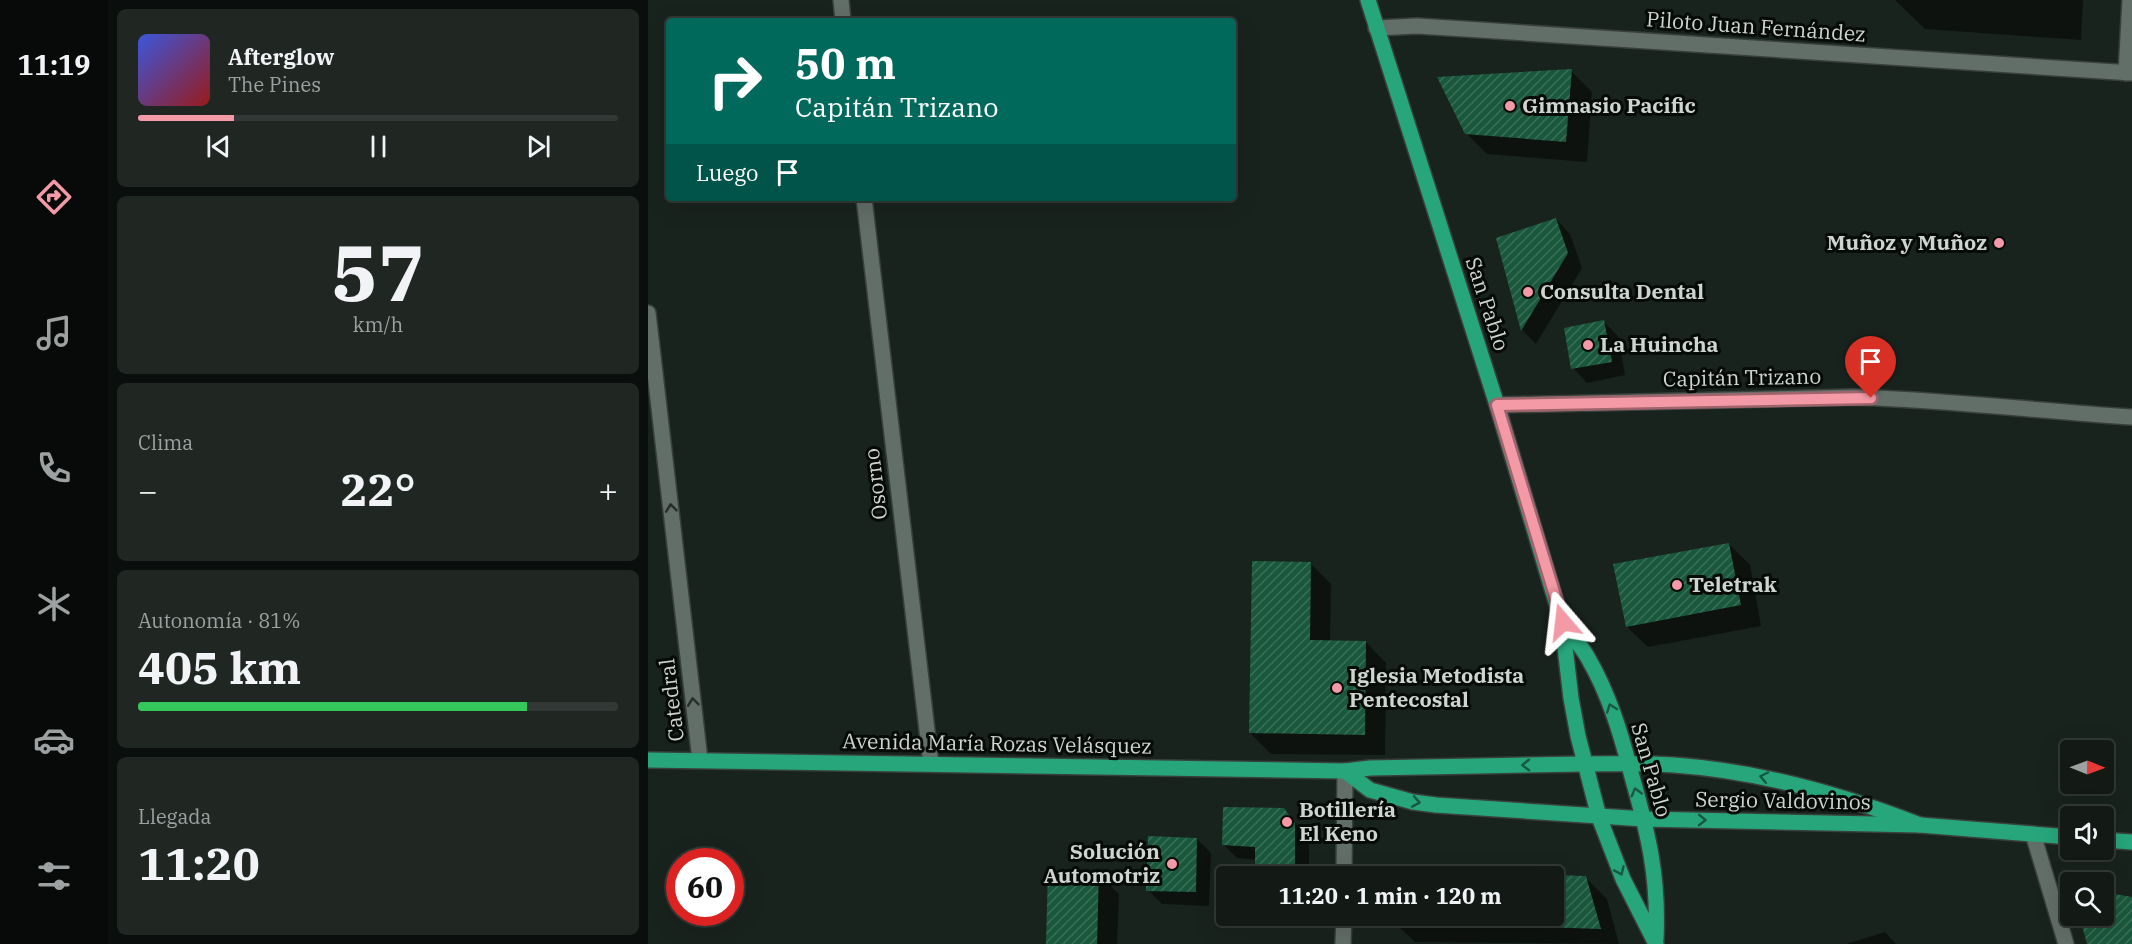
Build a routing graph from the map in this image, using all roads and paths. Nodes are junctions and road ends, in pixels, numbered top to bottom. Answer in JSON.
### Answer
{"nodes":[{"id":1,"x":841,"y":0,"type":"edge"},
{"id":2,"x":1368,"y":0,"type":"edge"},
{"id":3,"x":2130,"y":0,"type":"edge"},
{"id":4,"x":843,"y":18,"type":"edge"},
{"id":5,"x":1376,"y":28,"type":"junction"},
{"id":6,"x":2129,"y":73,"type":"edge"},
{"id":7,"x":864,"y":201,"type":"edge"},
{"id":8,"x":648,"y":313,"type":"edge"},
{"id":9,"x":649,"y":334,"type":"edge"},
{"id":10,"x":1497,"y":405,"type":"junction"},
{"id":11,"x":2132,"y":417,"type":"edge"},
{"id":12,"x":1563,"y":622,"type":"junction"},
{"id":13,"x":648,"y":760,"type":"edge"},
{"id":14,"x":700,"y":760,"type":"junction"},
{"id":15,"x":931,"y":764,"type":"junction"},
{"id":16,"x":1629,"y":764,"type":"junction"},
{"id":17,"x":1584,"y":765,"type":"junction"},
{"id":18,"x":1344,"y":771,"type":"junction"},
{"id":19,"x":1599,"y":817,"type":"junction"},
{"id":20,"x":1644,"y":819,"type":"junction"},
{"id":21,"x":1920,"y":825,"type":"junction"},
{"id":22,"x":2033,"y":834,"type":"junction"},
{"id":23,"x":2060,"y":836,"type":"edge"},
{"id":24,"x":2114,"y":841,"type":"edge"},
{"id":25,"x":2132,"y":842,"type":"edge"},
{"id":26,"x":1344,"y":866,"type":"edge"},
{"id":27,"x":1344,"y":926,"type":"edge"},
{"id":28,"x":1656,"y":943,"type":"edge"},
{"id":29,"x":1343,"y":944,"type":"edge"},
{"id":30,"x":2066,"y":944,"type":"edge"}],
"edges":[{"from":1,"to":4,"type":"street"},
{"from":2,"to":5,"type":"main road","name":"San Pablo"},
{"from":3,"to":6,"type":"street"},
{"from":5,"to":6,"type":"street","name":"Piloto Juan Fernández"},
{"from":5,"to":10,"type":"main road","name":"San Pablo"},
{"from":7,"to":15,"type":"street","name":"Osorno"},
{"from":8,"to":9,"type":"street","name":"Catedral"},
{"from":14,"to":9,"type":"street","name":"Catedral","one_way":true},
{"from":10,"to":11,"type":"street","name":"Capitán Trizano"},
{"from":10,"to":12,"type":"main road","name":"San Pablo"},
{"from":16,"to":12,"type":"main road","name":"San Pablo","one_way":true},
{"from":12,"to":17,"type":"main road","name":"San Pablo"},
{"from":13,"to":14,"type":"main road","name":"Avenida María Rozas Velásquez"},
{"from":14,"to":15,"type":"main road","name":"Avenida María Rozas Velásquez"},
{"from":15,"to":18,"type":"main road","name":"Avenida María Rozas Velásquez"},
{"from":16,"to":17,"type":"main road","name":"Avenida María Rozas Velásquez"},
{"from":20,"to":16,"type":"main road","name":"San Pablo","one_way":true},
{"from":21,"to":16,"type":"main road","name":"Sergio Valdovinos","one_way":true},
{"from":17,"to":18,"type":"main road","name":"Avenida María Rozas Velásquez","one_way":true},
{"from":17,"to":19,"type":"main road","name":"San Pablo"},
{"from":18,"to":19,"type":"main road","one_way":true},
{"from":18,"to":26,"type":"street"},
{"from":19,"to":20,"type":"main road"},
{"from":19,"to":28,"type":"main road","name":"San Pablo","one_way":true},
{"from":20,"to":21,"type":"main road","name":"Sergio Valdovinos","one_way":true},
{"from":20,"to":28,"type":"main road","name":"San Pablo"},
{"from":21,"to":22,"type":"main road","name":"Sergio Valdovinos"},
{"from":22,"to":23,"type":"main road","name":"Sergio Valdovinos"},
{"from":22,"to":30,"type":"street"},
{"from":24,"to":25,"type":"main road"},
{"from":27,"to":29,"type":"street"}]}
